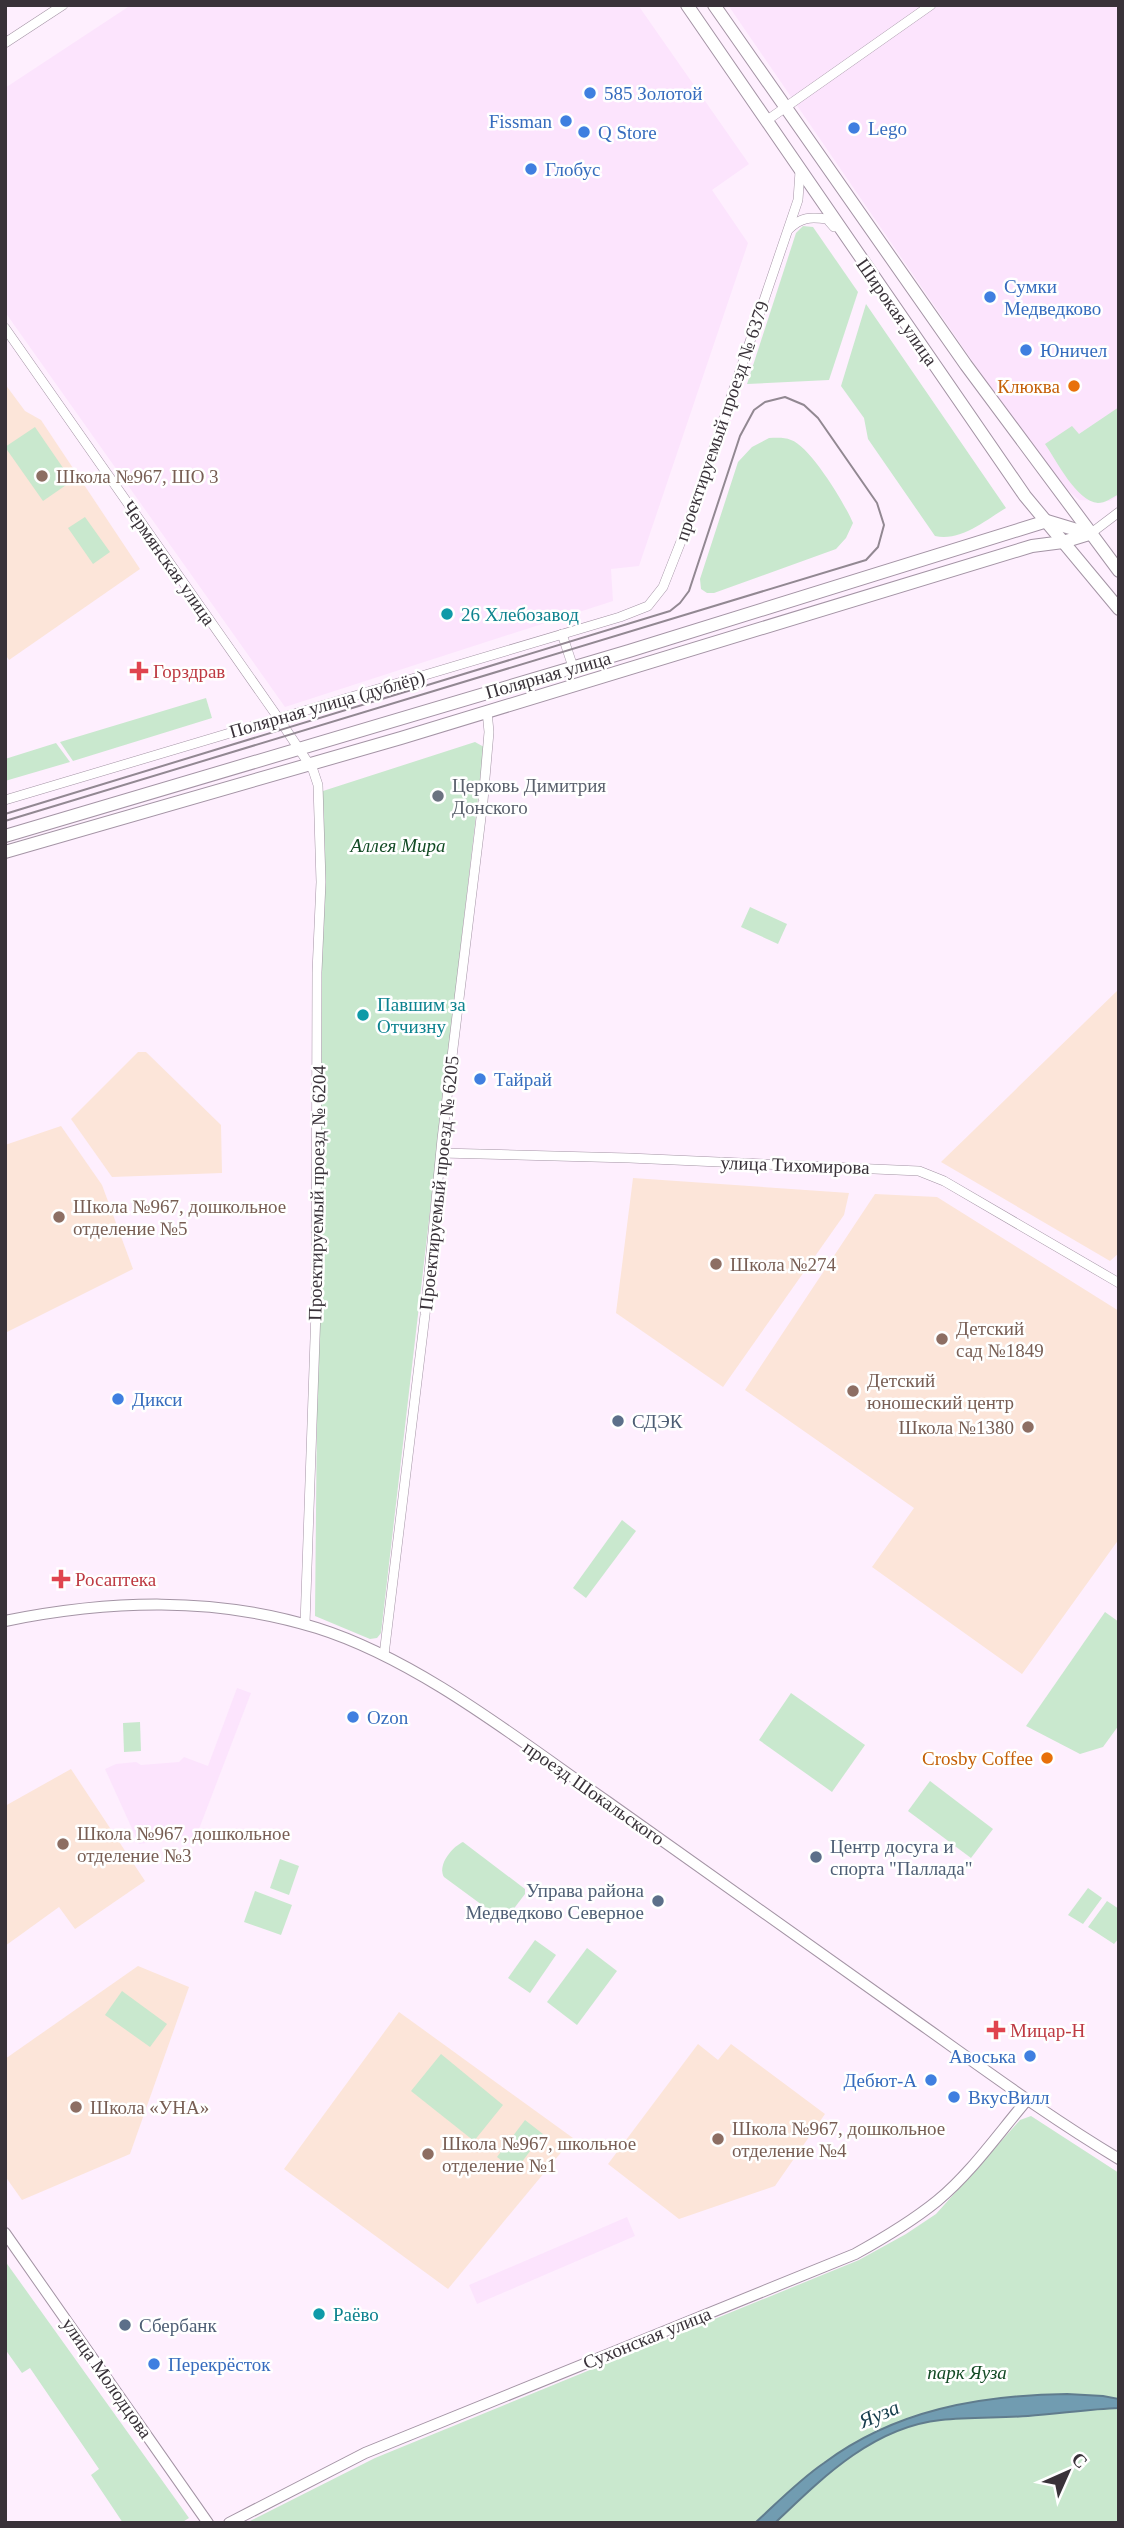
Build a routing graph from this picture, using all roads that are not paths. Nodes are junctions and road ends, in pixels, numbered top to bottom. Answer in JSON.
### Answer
{"nodes":[{"id":1,"x":63,"y":5,"type":"edge"},
{"id":2,"x":687,"y":5,"type":"edge"},
{"id":3,"x":714,"y":5,"type":"edge"},
{"id":4,"x":931,"y":5,"type":"edge"},
{"id":5,"x":5,"y":43,"type":"edge"},
{"id":6,"x":785,"y":108,"type":"junction"},
{"id":7,"x":766,"y":121,"type":"junction"},
{"id":8,"x":800,"y":171,"type":"junction"},
{"id":9,"x":788,"y":230,"type":"junction"},
{"id":10,"x":848,"y":242,"type":"junction"},
{"id":11,"x":5,"y":328,"type":"edge"},
{"id":12,"x":1119,"y":512,"type":"edge"},
{"id":13,"x":1047,"y":522,"type":"junction"},
{"id":14,"x":1090,"y":534,"type":"junction"},
{"id":15,"x":1063,"y":542,"type":"junction"},
{"id":16,"x":1119,"y":571,"type":"edge"},
{"id":17,"x":648,"y":606,"type":"joint"},
{"id":18,"x":1119,"y":609,"type":"edge"},
{"id":19,"x":562,"y":635,"type":"junction"},
{"id":20,"x":573,"y":667,"type":"junction"},
{"id":21,"x":487,"y":711,"type":"junction"},
{"id":22,"x":278,"y":719,"type":"junction"},
{"id":23,"x":299,"y":749,"type":"junction"},
{"id":24,"x":309,"y":764,"type":"junction"},
{"id":25,"x":5,"y":800,"type":"edge"},
{"id":26,"x":5,"y":836,"type":"edge"},
{"id":27,"x":5,"y":852,"type":"edge"},
{"id":28,"x":441,"y":1153,"type":"junction"},
{"id":29,"x":1119,"y":1283,"type":"edge"},
{"id":30,"x":5,"y":1621,"type":"edge"},
{"id":31,"x":304,"y":1624,"type":"junction"},
{"id":32,"x":384,"y":1655,"type":"junction"},
{"id":33,"x":1027,"y":2100,"type":"junction"},
{"id":34,"x":1119,"y":2160,"type":"edge"},
{"id":35,"x":5,"y":2233,"type":"edge"},
{"id":36,"x":208,"y":2523,"type":"edge"},
{"id":37,"x":229,"y":2523,"type":"edge"}],
"edges":[{"from":1,"to":5,"type":"street"},
{"from":2,"to":7,"type":"main road","name":"Широкая улица"},
{"from":3,"to":6,"type":"main road","name":"Широкая улица"},
{"from":4,"to":6,"type":"street"},
{"from":6,"to":7,"type":"street"},
{"from":6,"to":14,"type":"main road","name":"Широкая улица"},
{"from":7,"to":8,"type":"main road","name":"Широкая улица"},
{"from":8,"to":9,"type":"street","name":"проектируемый проезд № 6379"},
{"from":8,"to":10,"type":"main road","name":"Широкая улица"},
{"from":9,"to":10,"type":"street"},
{"from":9,"to":17,"type":"street","name":"проектируемый проезд № 6379"},
{"from":10,"to":13,"type":"main road","name":"Широкая улица"},
{"from":11,"to":22,"type":"street","name":"Чермянская улица"},
{"from":12,"to":14,"type":"street","name":"Полярная улица"},
{"from":13,"to":14,"type":"main road"},
{"from":13,"to":15,"type":"main road","name":"Широкая улица"},
{"from":13,"to":20,"type":"main road","name":"Полярная улица"},
{"from":14,"to":15,"type":"main road","name":"Полярная улица"},
{"from":14,"to":16,"type":"main road","name":"Широкая улица"},
{"from":15,"to":18,"type":"main road","name":"Широкая улица"},
{"from":15,"to":21,"type":"main road","name":"Полярная улица"},
{"from":17,"to":19,"type":"street","name":"Полярная улица (дублёр)"},
{"from":19,"to":20,"type":"street"},
{"from":19,"to":22,"type":"street","name":"Полярная улица (дублёр)"},
{"from":20,"to":23,"type":"main road","name":"Полярная улица"},
{"from":21,"to":24,"type":"main road","name":"Полярная улица"},
{"from":21,"to":28,"type":"street","name":"Проектируемый проезд № 6205"},
{"from":22,"to":23,"type":"street","name":"Чермянская улица"},
{"from":22,"to":25,"type":"street","name":"Полярная улица (дублёр)"},
{"from":23,"to":24,"type":"street","name":"Чермянская улица"},
{"from":23,"to":26,"type":"main road","name":"Полярная улица"},
{"from":24,"to":27,"type":"main road","name":"Полярная улица"},
{"from":24,"to":31,"type":"street","name":"Проектируемый проезд № 6204"},
{"from":28,"to":29,"type":"street","name":"улица Тихомирова"},
{"from":28,"to":32,"type":"street","name":"Проектируемый проезд № 6205"},
{"from":30,"to":31,"type":"street","name":"проезд Шокальского"},
{"from":31,"to":32,"type":"street","name":"проезд Шокальского"},
{"from":32,"to":33,"type":"street","name":"проезд Шокальского"},
{"from":33,"to":34,"type":"street","name":"проезд Шокальского"},
{"from":33,"to":37,"type":"street","name":"Сухонская улица"},
{"from":35,"to":36,"type":"street","name":"улица Молодцова"}]}
